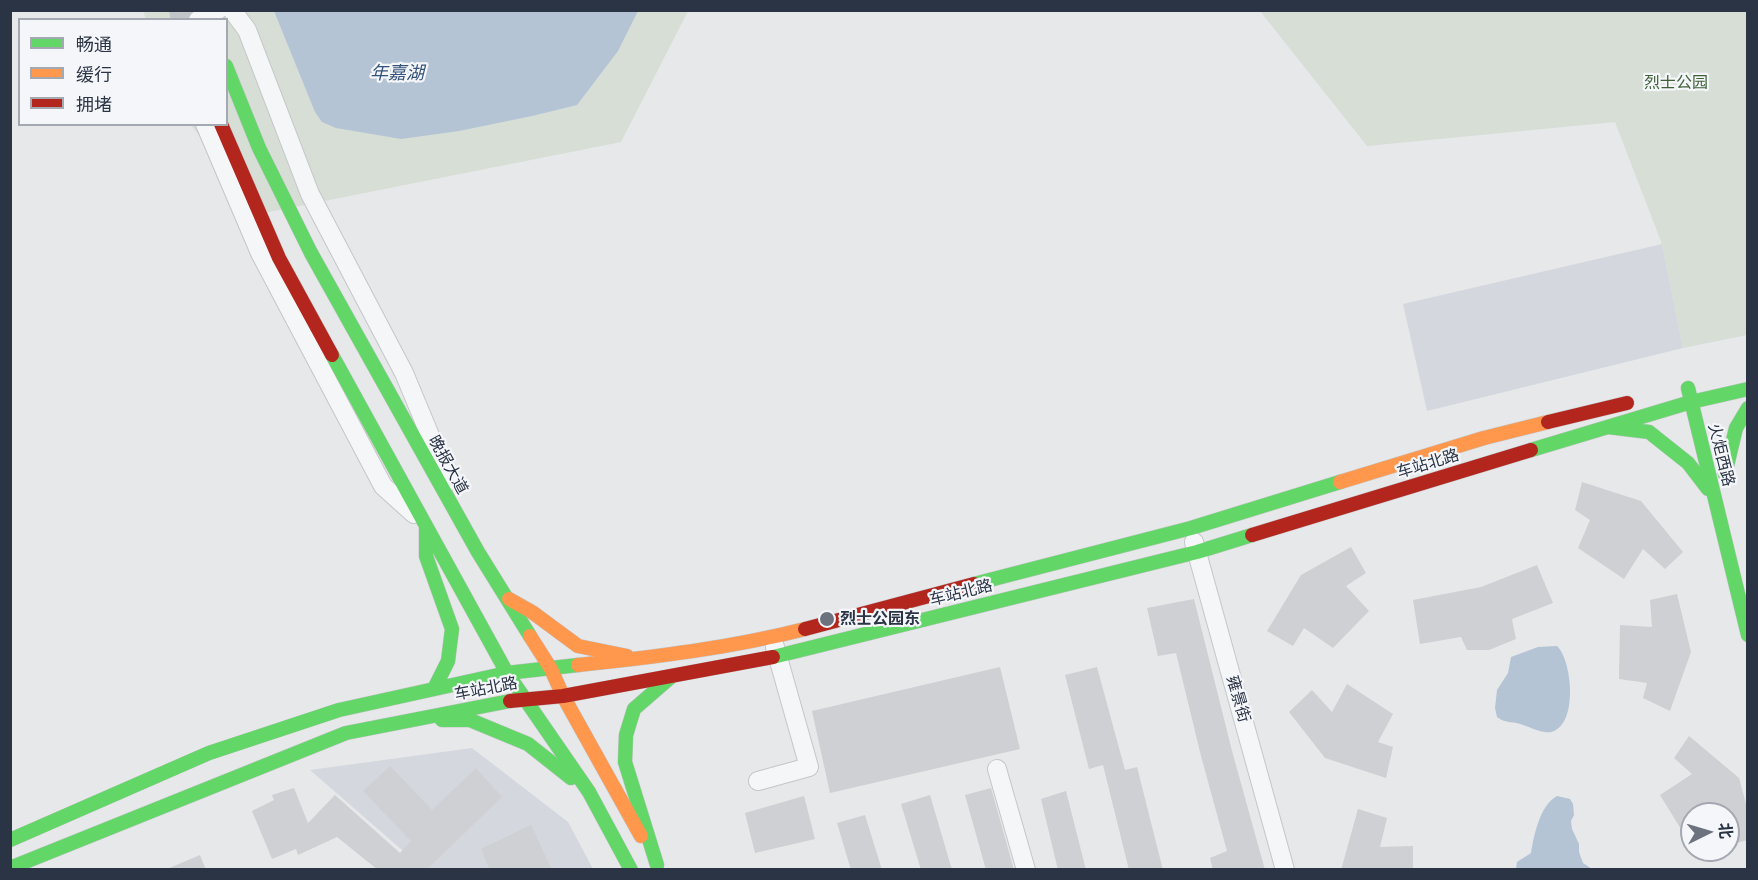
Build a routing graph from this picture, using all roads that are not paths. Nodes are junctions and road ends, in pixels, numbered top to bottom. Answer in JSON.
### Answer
{"nodes":[{"id":1,"x":218,"y":10,"type":"edge"},
{"id":2,"x":232,"y":10,"type":"edge"},
{"id":3,"x":202,"y":18,"type":"edge"},
{"id":4,"x":228,"y":71,"type":"edge"},
{"id":5,"x":206,"y":126,"type":"edge"},
{"id":6,"x":222,"y":126,"type":"edge"},
{"id":7,"x":1748,"y":389,"type":"edge"},
{"id":8,"x":1689,"y":391,"type":"junction"},
{"id":9,"x":1642,"y":399,"type":"dead end"},
{"id":10,"x":1748,"y":408,"type":"edge"},
{"id":11,"x":1608,"y":427,"type":"junction"},
{"id":12,"x":1717,"y":442,"type":"dead end"},
{"id":13,"x":1714,"y":496,"type":"junction"},
{"id":14,"x":424,"y":525,"type":"junction"},
{"id":15,"x":1191,"y":528,"type":"junction"},
{"id":16,"x":478,"y":552,"type":"junction"},
{"id":17,"x":1197,"y":552,"type":"junction"},
{"id":18,"x":505,"y":597,"type":"junction"},
{"id":19,"x":1748,"y":635,"type":"edge"},
{"id":20,"x":773,"y":637,"type":"junction"},
{"id":21,"x":777,"y":656,"type":"junction"},
{"id":22,"x":638,"y":659,"type":"junction"},
{"id":23,"x":551,"y":669,"type":"junction"},
{"id":24,"x":507,"y":673,"type":"junction"},
{"id":25,"x":673,"y":675,"type":"junction"},
{"id":26,"x":434,"y":689,"type":"junction"},
{"id":27,"x":563,"y":696,"type":"junction"},
{"id":28,"x":524,"y":698,"type":"junction"},
{"id":29,"x":410,"y":720,"type":"junction"},
{"id":30,"x":997,"y":769,"type":"dead end"},
{"id":31,"x":758,"y":781,"type":"dead end"},
{"id":32,"x":589,"y":792,"type":"junction"},
{"id":33,"x":10,"y":840,"type":"edge"},
{"id":34,"x":658,"y":867,"type":"edge"},
{"id":35,"x":10,"y":868,"type":"edge"},
{"id":36,"x":631,"y":870,"type":"edge"},
{"id":37,"x":1026,"y":870,"type":"edge"},
{"id":38,"x":1285,"y":870,"type":"edge"}],
"edges":[{"from":1,"to":3,"type":"street"},
{"from":2,"to":16,"type":"street"},
{"from":4,"to":16,"type":"main road","name":"晚报大道"},
{"from":5,"to":14,"type":"street"},
{"from":6,"to":14,"type":"main road"},
{"from":7,"to":8,"type":"main road"},
{"from":8,"to":11,"type":"main road","name":"车站北路"},
{"from":8,"to":13,"type":"main road","name":"火炬西路"},
{"from":9,"to":15,"type":"main road","name":"车站北路"},
{"from":10,"to":12,"type":"main road","name":"火炬西路"},
{"from":11,"to":13,"type":"main road"},
{"from":11,"to":17,"type":"main road","name":"车站北路"},
{"from":13,"to":19,"type":"main road","name":"火炬西路"},
{"from":14,"to":24,"type":"main road"},
{"from":14,"to":26,"type":"main road"},
{"from":15,"to":17,"type":"street","name":"雍景街"},
{"from":15,"to":20,"type":"main road","name":"车站北路"},
{"from":16,"to":18,"type":"main road","name":"晚报大道"},
{"from":17,"to":21,"type":"main road","name":"车站北路"},
{"from":17,"to":38,"type":"street","name":"雍景街"},
{"from":18,"to":22,"type":"main road"},
{"from":18,"to":23,"type":"main road","name":"晚报大道"},
{"from":20,"to":21,"type":"street"},
{"from":20,"to":22,"type":"main road","name":"车站北路"},
{"from":21,"to":25,"type":"main road","name":"车站北路"},
{"from":21,"to":31,"type":"street"},
{"from":22,"to":23,"type":"main road","name":"车站北路"},
{"from":23,"to":24,"type":"main road","name":"车站北路"},
{"from":23,"to":27,"type":"main road","name":"晚报大道"},
{"from":24,"to":26,"type":"main road","name":"车站北路"},
{"from":24,"to":28,"type":"main road"},
{"from":25,"to":27,"type":"main road","name":"车站北路"},
{"from":25,"to":34,"type":"main road"},
{"from":26,"to":33,"type":"main road","name":"车站北路"},
{"from":27,"to":28,"type":"main road","name":"车站北路"},
{"from":27,"to":34,"type":"main road","name":"晚报大道"},
{"from":28,"to":29,"type":"main road","name":"车站北路"},
{"from":28,"to":32,"type":"main road"},
{"from":29,"to":32,"type":"main road"},
{"from":29,"to":35,"type":"main road","name":"车站北路"},
{"from":30,"to":37,"type":"street"},
{"from":32,"to":36,"type":"main road"}]}
